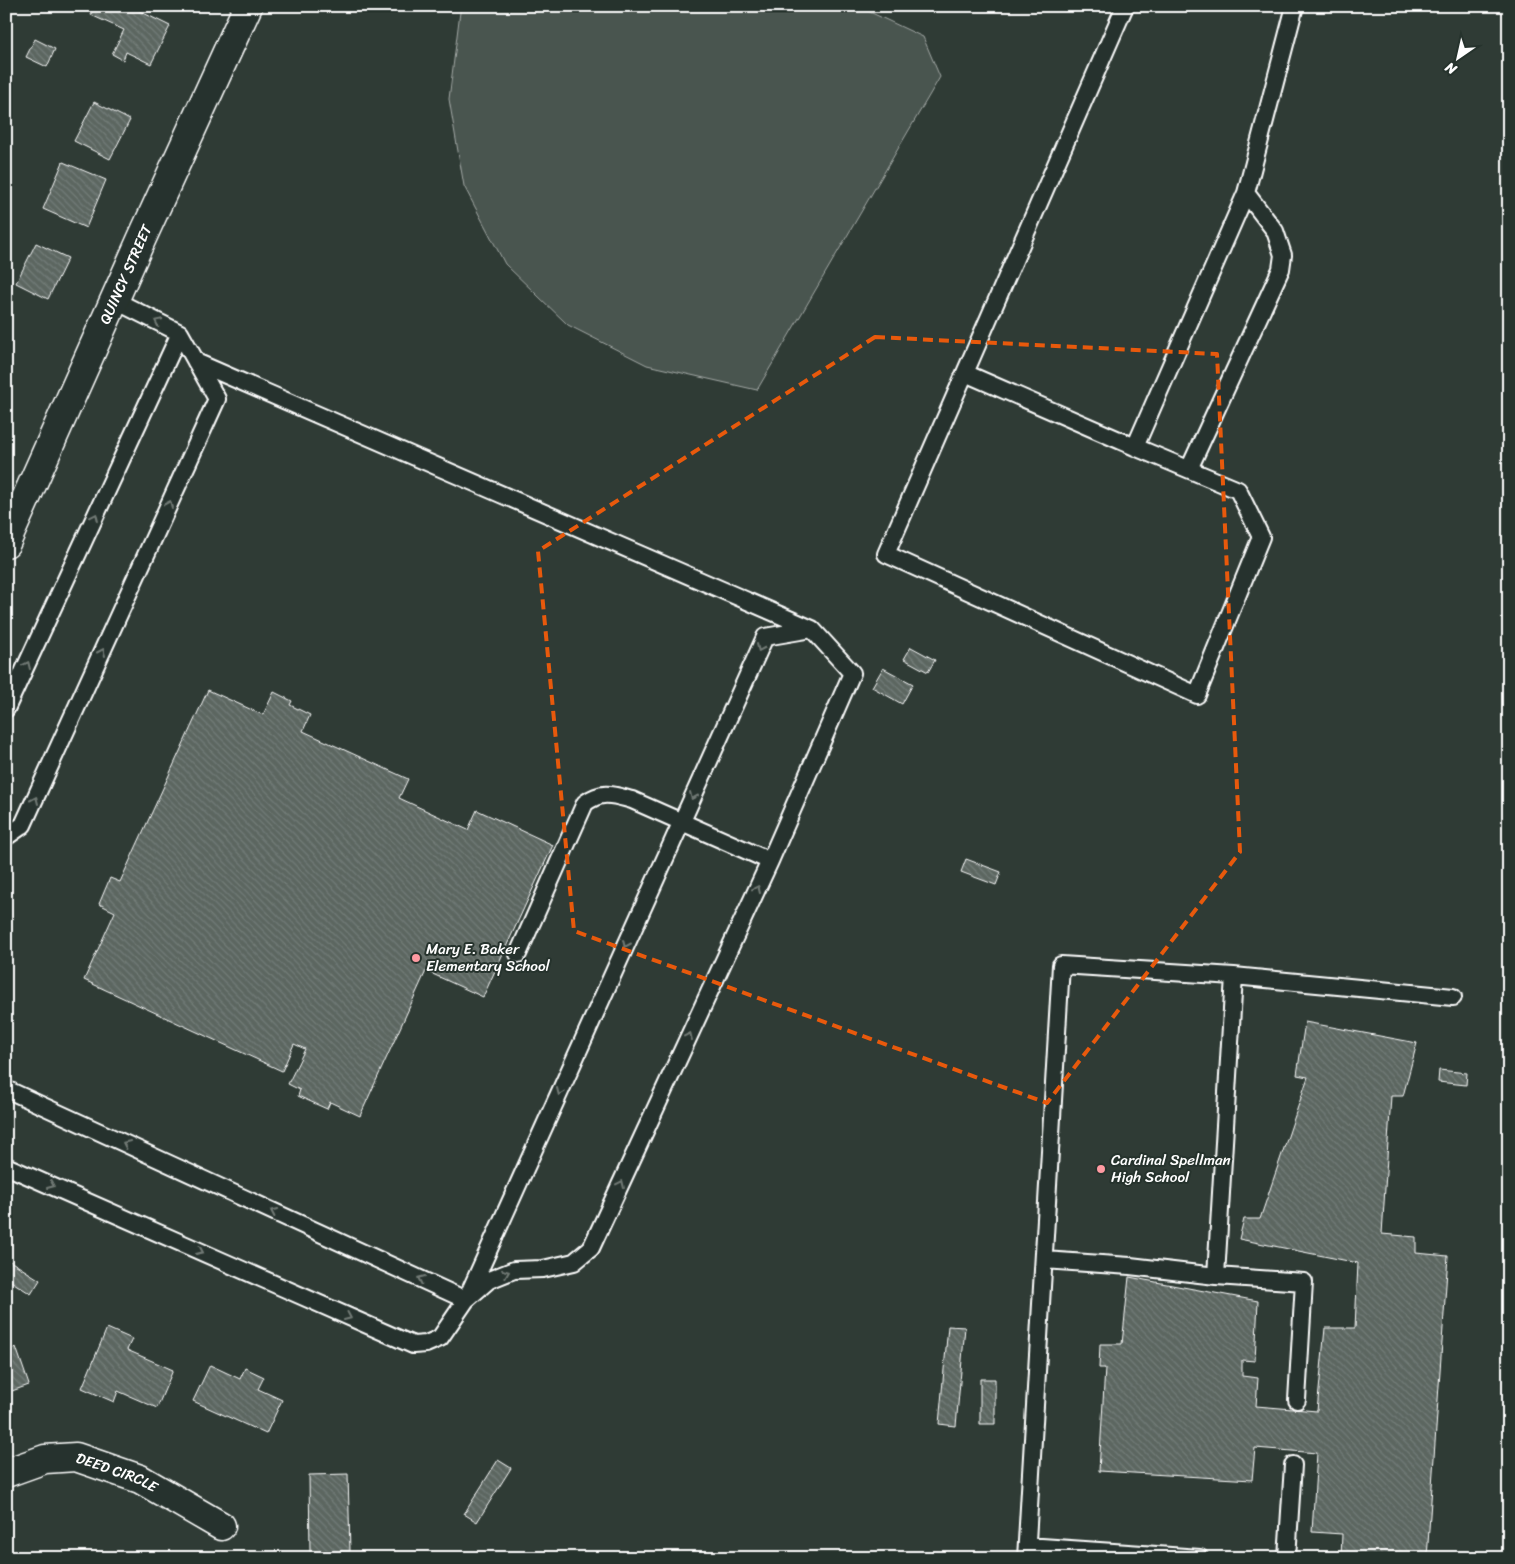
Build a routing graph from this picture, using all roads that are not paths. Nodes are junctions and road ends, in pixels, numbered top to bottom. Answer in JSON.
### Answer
{"nodes":[{"id":1,"x":248,"y":6,"type":"edge"},
{"id":2,"x":1125,"y":6,"type":"edge"},
{"id":3,"x":1295,"y":6,"type":"edge"},
{"id":4,"x":1246,"y":193,"type":"junction"},
{"id":5,"x":114,"y":300,"type":"junction"},
{"id":6,"x":180,"y":333,"type":"junction"},
{"id":7,"x":196,"y":362,"type":"junction"},
{"id":8,"x":965,"y":373,"type":"junction"},
{"id":9,"x":1135,"y":447,"type":"junction"},
{"id":10,"x":1189,"y":469,"type":"junction"},
{"id":11,"x":6,"y":544,"type":"edge"},
{"id":12,"x":812,"y":629,"type":"junction"},
{"id":13,"x":6,"y":709,"type":"edge"},
{"id":14,"x":681,"y":823,"type":"junction"},
{"id":15,"x":6,"y":837,"type":"edge"},
{"id":16,"x":770,"y":861,"type":"junction"},
{"id":17,"x":518,"y":954,"type":"dead end"},
{"id":18,"x":1234,"y":976,"type":"junction"},
{"id":19,"x":1453,"y":996,"type":"dead end"},
{"id":20,"x":6,"y":1089,"type":"edge"},
{"id":21,"x":6,"y":1166,"type":"edge"},
{"id":22,"x":1044,"y":1260,"type":"junction"},
{"id":23,"x":1216,"y":1276,"type":"junction"},
{"id":24,"x":466,"y":1300,"type":"junction"},
{"id":25,"x":1297,"y":1400,"type":"dead end"},
{"id":26,"x":1293,"y":1464,"type":"dead end"},
{"id":27,"x":6,"y":1473,"type":"edge"},
{"id":28,"x":221,"y":1526,"type":"dead end"},
{"id":29,"x":1026,"y":1552,"type":"edge"},
{"id":30,"x":1200,"y":1558,"type":"edge"},
{"id":31,"x":1287,"y":1558,"type":"edge"}],
"edges":[{"from":1,"to":5,"type":"main road","name":"QUINCY STREET"},
{"from":2,"to":8,"type":"lane"},
{"from":3,"to":4,"type":"lane"},
{"from":4,"to":9,"type":"lane"},
{"from":4,"to":10,"type":"lane"},
{"from":6,"to":5,"type":"lane","one_way":true},
{"from":5,"to":11,"type":"main road","name":"QUINCY STREET"},
{"from":6,"to":7,"type":"lane"},
{"from":13,"to":6,"type":"lane","one_way":true},
{"from":7,"to":12,"type":"lane"},
{"from":15,"to":7,"type":"lane","one_way":true},
{"from":8,"to":9,"type":"lane"},
{"from":8,"to":10,"type":"lane"},
{"from":9,"to":10,"type":"lane"},
{"from":12,"to":14,"type":"lane","one_way":true},
{"from":12,"to":16,"type":"lane"},
{"from":14,"to":16,"type":"lane"},
{"from":14,"to":17,"type":"lane"},
{"from":14,"to":24,"type":"lane","one_way":true},
{"from":24,"to":16,"type":"lane","one_way":true},
{"from":18,"to":19,"type":"lane"},
{"from":18,"to":22,"type":"lane"},
{"from":18,"to":23,"type":"lane"},
{"from":24,"to":20,"type":"lane","one_way":true},
{"from":21,"to":24,"type":"lane","one_way":true},
{"from":22,"to":23,"type":"lane"},
{"from":22,"to":29,"type":"lane"},
{"from":23,"to":25,"type":"lane"},
{"from":26,"to":31,"type":"lane"},
{"from":27,"to":28,"type":"main road","name":"DEED CIRCLE"},
{"from":29,"to":30,"type":"lane"}]}
